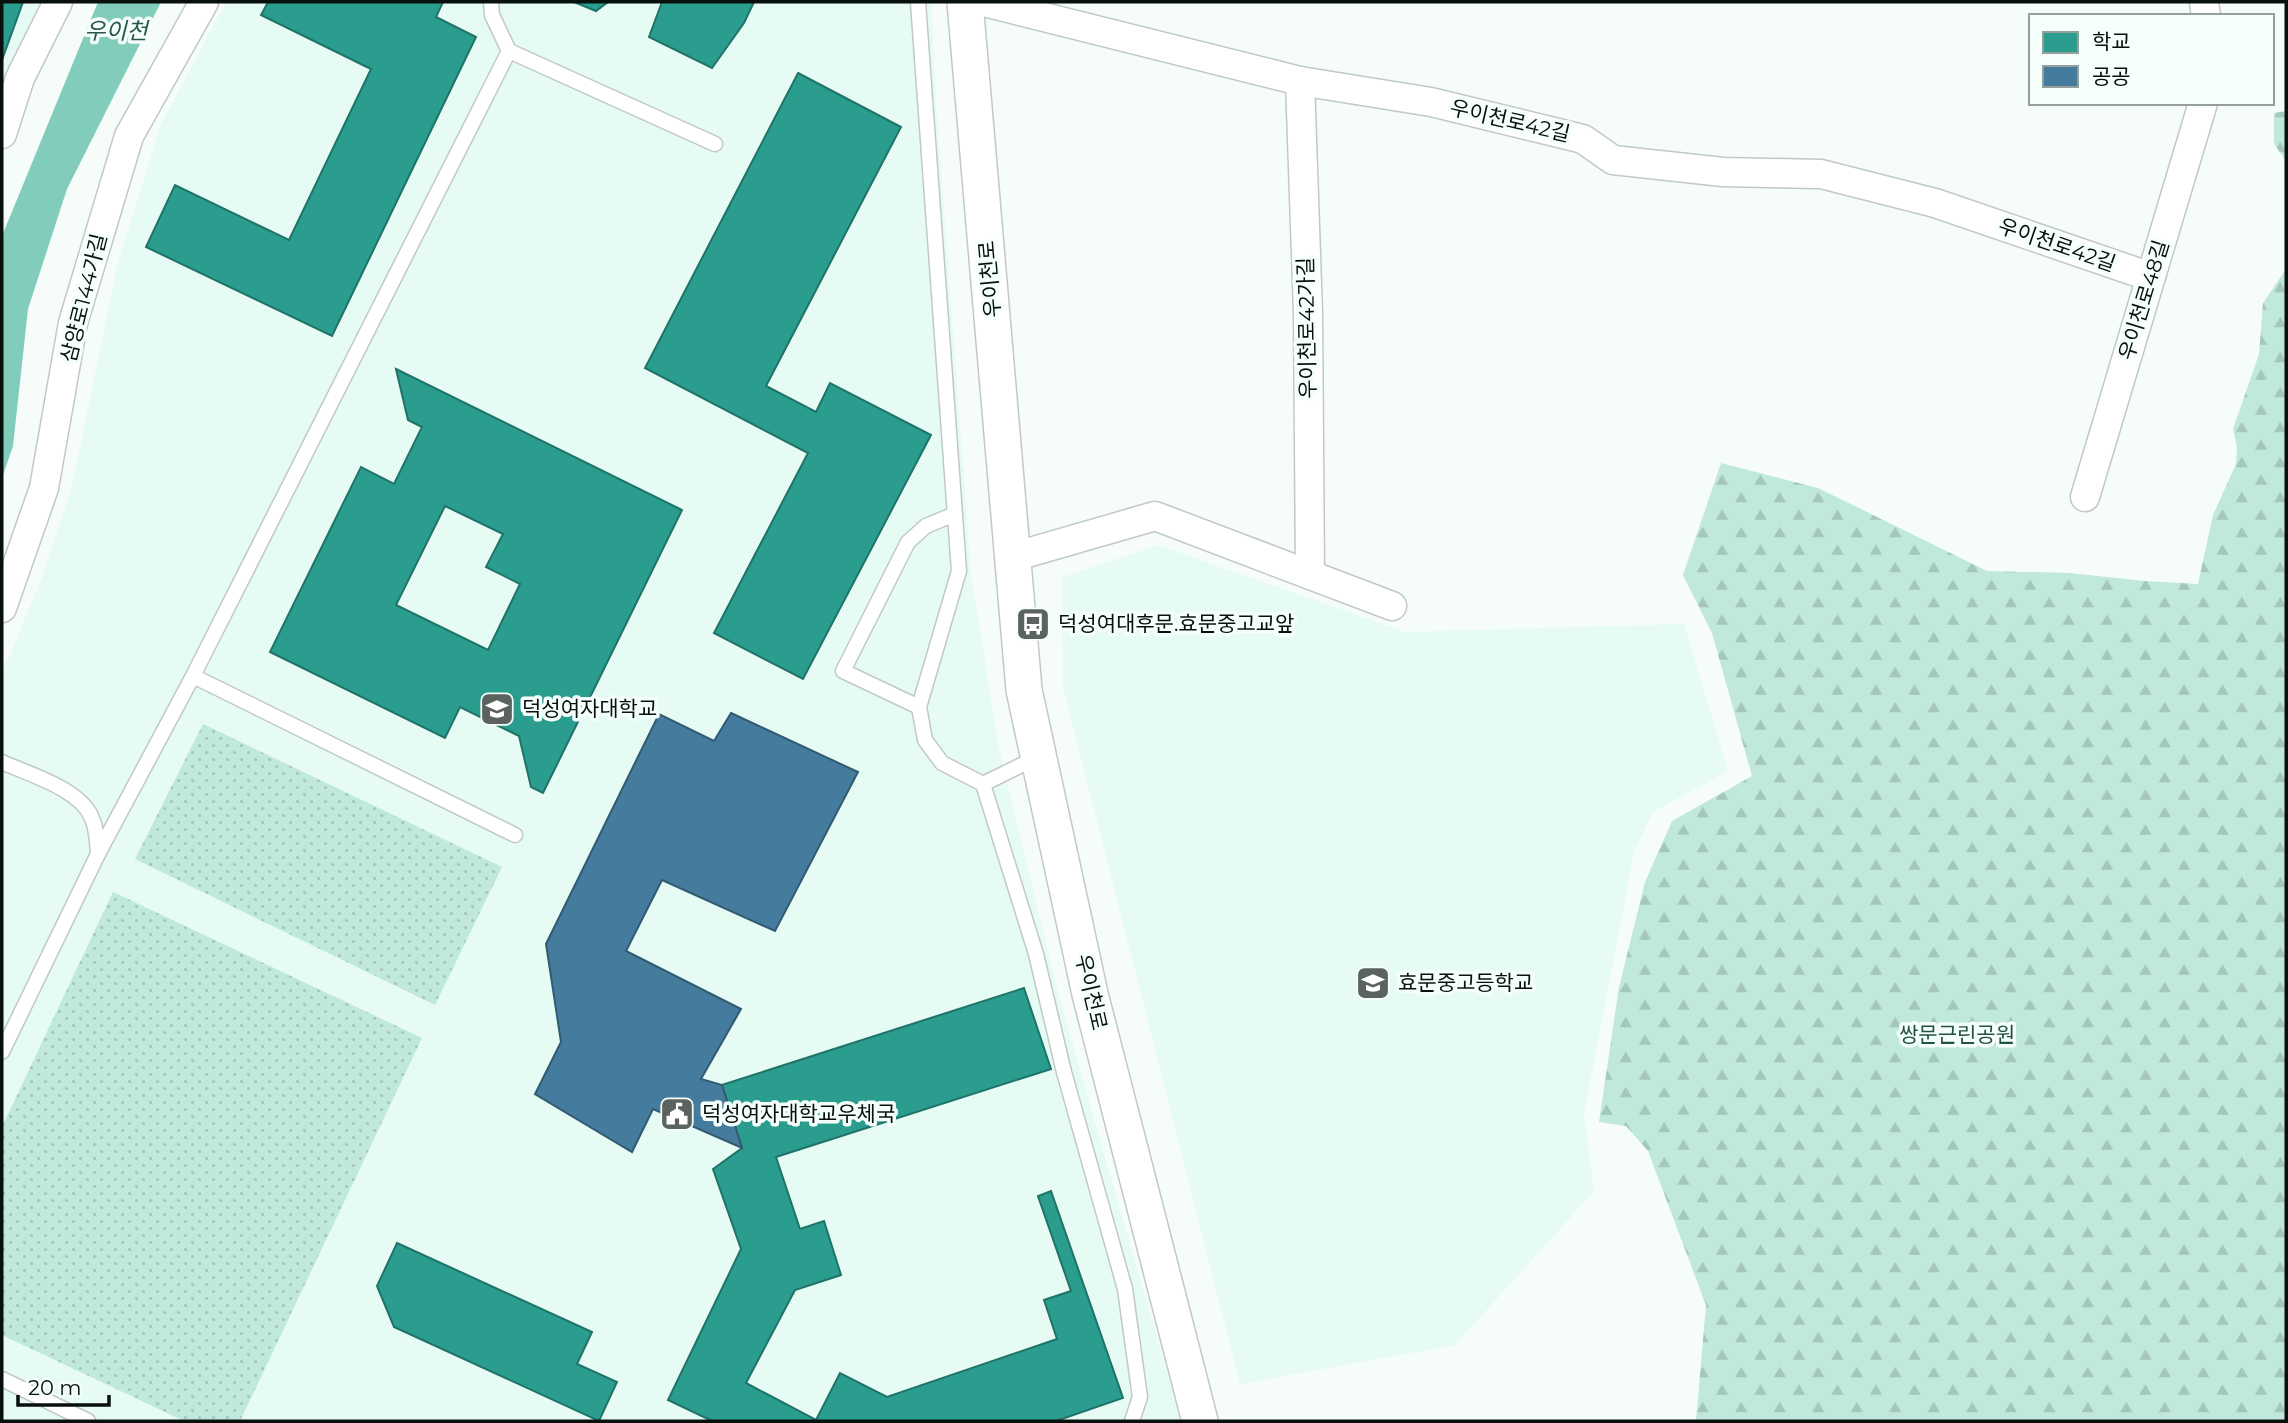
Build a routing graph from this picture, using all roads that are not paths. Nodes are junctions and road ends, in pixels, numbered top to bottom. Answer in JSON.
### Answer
{"nodes":[{"id":1,"x":58,"y":2,"type":"edge"},
{"id":2,"x":204,"y":2,"type":"edge"},
{"id":3,"x":491,"y":2,"type":"edge"},
{"id":4,"x":918,"y":2,"type":"edge"},
{"id":5,"x":965,"y":2,"type":"edge"},
{"id":6,"x":984,"y":2,"type":"edge"},
{"id":7,"x":509,"y":51,"type":"junction"},
{"id":8,"x":1300,"y":81,"type":"junction"},
{"id":9,"x":2202,"y":105,"type":"edge"},
{"id":10,"x":2,"y":134,"type":"edge"},
{"id":11,"x":715,"y":144,"type":"dead end"},
{"id":12,"x":2151,"y":277,"type":"junction"},
{"id":13,"x":2085,"y":497,"type":"dead end"},
{"id":14,"x":955,"y":514,"type":"junction"},
{"id":15,"x":1013,"y":557,"type":"junction"},
{"id":16,"x":1310,"y":575,"type":"junction"},
{"id":17,"x":1392,"y":606,"type":"dead end"},
{"id":18,"x":2,"y":608,"type":"edge"},
{"id":19,"x":193,"y":676,"type":"junction"},
{"id":20,"x":919,"y":707,"type":"junction"},
{"id":21,"x":1039,"y":756,"type":"junction"},
{"id":22,"x":2,"y":762,"type":"edge"},
{"id":23,"x":983,"y":784,"type":"junction"},
{"id":24,"x":515,"y":835,"type":"dead end"},
{"id":25,"x":98,"y":854,"type":"junction"},
{"id":26,"x":2,"y":1052,"type":"edge"},
{"id":27,"x":2,"y":1379,"type":"edge"},
{"id":28,"x":88,"y":1421,"type":"edge"},
{"id":29,"x":1132,"y":1421,"type":"edge"},
{"id":30,"x":1200,"y":1421,"type":"edge"}],
"edges":[{"from":1,"to":10,"type":"street"},
{"from":2,"to":18,"type":"street","name":"삼양로144가길"},
{"from":3,"to":7,"type":"lane"},
{"from":4,"to":14,"type":"lane"},
{"from":5,"to":15,"type":"street","name":"우이천로"},
{"from":6,"to":8,"type":"street","name":"우이천로42길"},
{"from":7,"to":11,"type":"lane"},
{"from":7,"to":19,"type":"lane"},
{"from":8,"to":12,"type":"street","name":"우이천로42길"},
{"from":8,"to":16,"type":"street","name":"우이천로42가길"},
{"from":9,"to":12,"type":"street","name":"우이천로48길"},
{"from":12,"to":13,"type":"street","name":"우이천로48길"},
{"from":14,"to":20,"type":"lane"},
{"from":14,"to":20,"type":"lane"},
{"from":15,"to":16,"type":"street"},
{"from":15,"to":21,"type":"street","name":"우이천로"},
{"from":16,"to":17,"type":"street"},
{"from":19,"to":24,"type":"lane"},
{"from":19,"to":25,"type":"lane"},
{"from":20,"to":23,"type":"lane"},
{"from":21,"to":23,"type":"lane"},
{"from":21,"to":30,"type":"street","name":"우이천로"},
{"from":22,"to":25,"type":"lane"},
{"from":23,"to":29,"type":"lane"},
{"from":25,"to":26,"type":"lane"},
{"from":27,"to":28,"type":"lane"}]}
